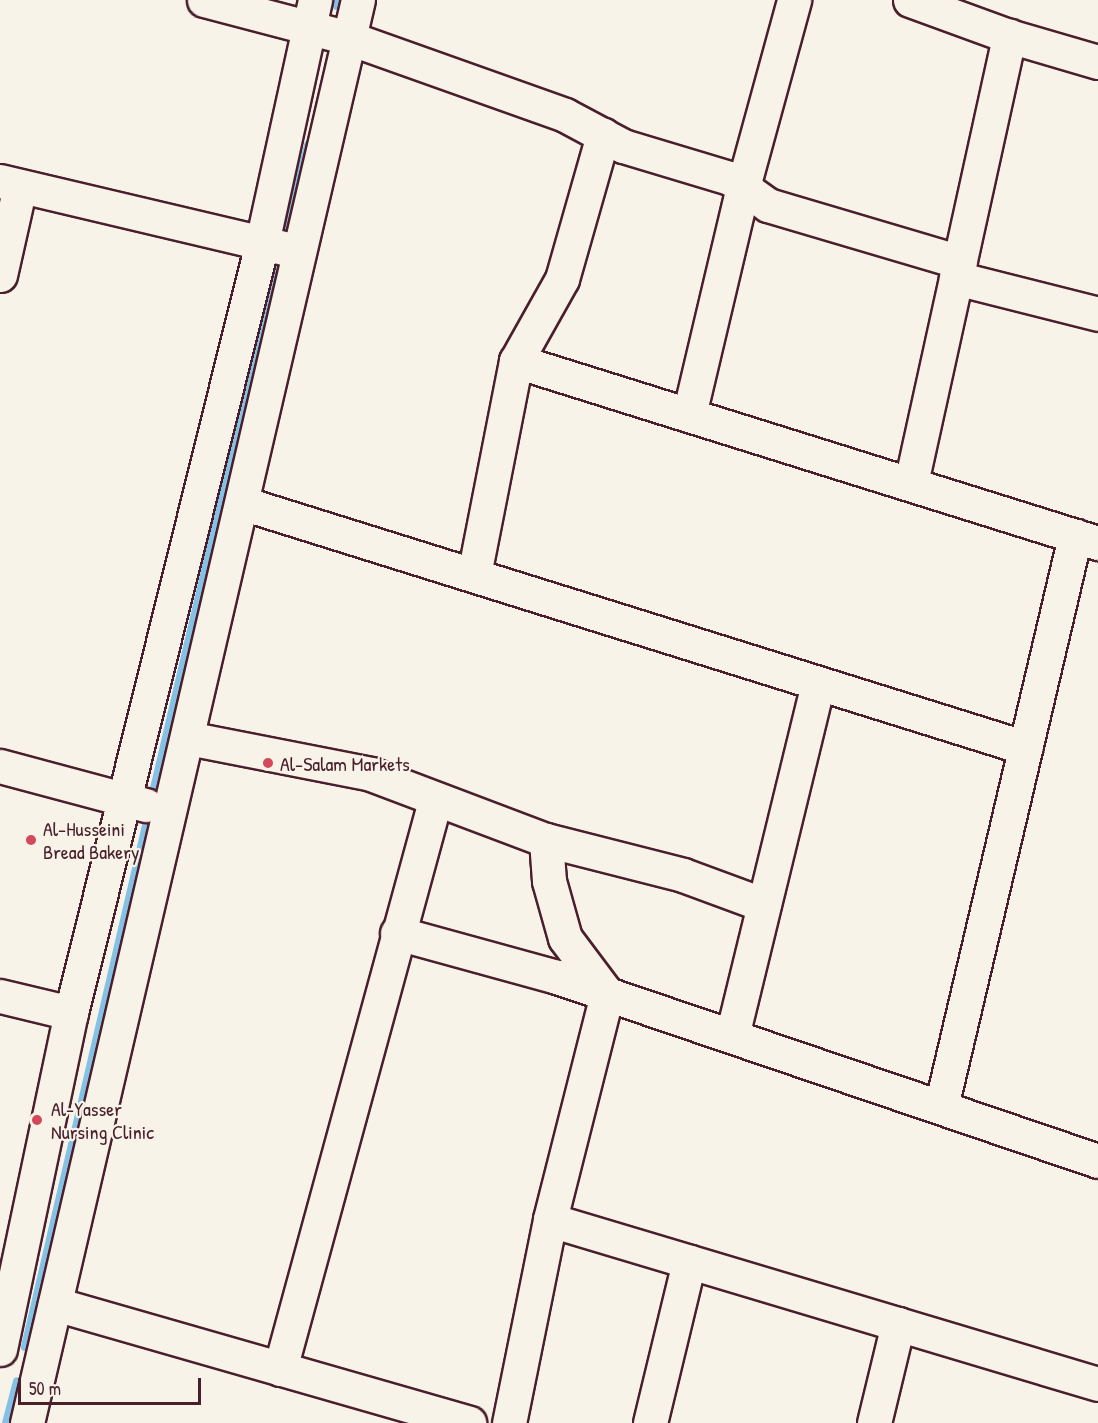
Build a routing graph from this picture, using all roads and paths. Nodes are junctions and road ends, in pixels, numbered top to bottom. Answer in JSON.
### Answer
{"nodes":[{"id":1,"x":204,"y":0,"type":"edge"},
{"id":2,"x":358,"y":0,"type":"edge"},
{"id":3,"x":794,"y":0,"type":"edge"},
{"id":4,"x":910,"y":0,"type":"edge"},
{"id":5,"x":312,"y":14,"type":"edge"},
{"id":6,"x":1009,"y":36,"type":"junction"},
{"id":7,"x":349,"y":38,"type":"junction"},
{"id":8,"x":1098,"y":62,"type":"edge"},
{"id":9,"x":603,"y":135,"type":"junction"},
{"id":10,"x":10,"y":184,"type":"edge"},
{"id":11,"x":743,"y":187,"type":"junction"},
{"id":12,"x":262,"y":243,"type":"junction"},
{"id":13,"x":300,"y":252,"type":"junction"},
{"id":14,"x":958,"y":270,"type":"junction"},
{"id":15,"x":0,"y":275,"type":"edge"},
{"id":16,"x":1098,"y":314,"type":"edge"},
{"id":17,"x":516,"y":361,"type":"junction"},
{"id":18,"x":689,"y":415,"type":"junction"},
{"id":19,"x":910,"y":483,"type":"junction"},
{"id":20,"x":242,"y":503,"type":"junction"},
{"id":21,"x":1087,"y":539,"type":"edge"},
{"id":22,"x":474,"y":575,"type":"junction"},
{"id":23,"x":818,"y":683,"type":"junction"},
{"id":24,"x":188,"y":738,"type":"junction"},
{"id":25,"x":1026,"y":748,"type":"junction"},
{"id":26,"x":0,"y":766,"type":"edge"},
{"id":27,"x":126,"y":800,"type":"junction"},
{"id":28,"x":435,"y":801,"type":"junction"},
{"id":29,"x":171,"y":812,"type":"junction"},
{"id":30,"x":546,"y":840,"type":"junction"},
{"id":31,"x":764,"y":905,"type":"junction"},
{"id":32,"x":397,"y":933,"type":"junction"},
{"id":33,"x":607,"y":994,"type":"junction"},
{"id":34,"x":0,"y":996,"type":"edge"},
{"id":35,"x":71,"y":1013,"type":"junction"},
{"id":36,"x":732,"y":1036,"type":"junction"},
{"id":37,"x":941,"y":1107,"type":"junction"},
{"id":38,"x":1098,"y":1161,"type":"edge"},
{"id":39,"x":550,"y":1220,"type":"junction"},
{"id":40,"x":689,"y":1262,"type":"junction"},
{"id":41,"x":56,"y":1304,"type":"junction"},
{"id":42,"x":898,"y":1324,"type":"junction"},
{"id":43,"x":0,"y":1349,"type":"edge"},
{"id":44,"x":0,"y":1360,"type":"edge"},
{"id":45,"x":40,"y":1369,"type":"junction"},
{"id":46,"x":280,"y":1369,"type":"junction"},
{"id":47,"x":1098,"y":1384,"type":"edge"},
{"id":48,"x":27,"y":1423,"type":"edge"},
{"id":49,"x":468,"y":1423,"type":"edge"},
{"id":50,"x":509,"y":1423,"type":"edge"},
{"id":51,"x":650,"y":1423,"type":"edge"},
{"id":52,"x":874,"y":1423,"type":"edge"}],
"edges":[{"from":1,"to":5,"type":"street"},
{"from":2,"to":7,"type":"street"},
{"from":3,"to":11,"type":"street"},
{"from":4,"to":6,"type":"street"},
{"from":5,"to":7,"type":"street"},
{"from":5,"to":12,"type":"street"},
{"from":6,"to":8,"type":"street"},
{"from":6,"to":14,"type":"street"},
{"from":7,"to":9,"type":"street"},
{"from":7,"to":13,"type":"street"},
{"from":9,"to":11,"type":"street"},
{"from":9,"to":17,"type":"street"},
{"from":10,"to":12,"type":"street"},
{"from":10,"to":15,"type":"street"},
{"from":11,"to":14,"type":"street"},
{"from":11,"to":18,"type":"street"},
{"from":12,"to":13,"type":"street"},
{"from":12,"to":27,"type":"street"},
{"from":13,"to":20,"type":"street"},
{"from":14,"to":16,"type":"street"},
{"from":14,"to":19,"type":"street"},
{"from":17,"to":18,"type":"street"},
{"from":17,"to":22,"type":"street"},
{"from":18,"to":19,"type":"street"},
{"from":19,"to":21,"type":"street"},
{"from":20,"to":22,"type":"street"},
{"from":20,"to":24,"type":"street"},
{"from":21,"to":25,"type":"street"},
{"from":22,"to":23,"type":"street"},
{"from":23,"to":25,"type":"street"},
{"from":23,"to":31,"type":"street"},
{"from":24,"to":28,"type":"street"},
{"from":24,"to":29,"type":"street"},
{"from":25,"to":37,"type":"street"},
{"from":26,"to":27,"type":"street"},
{"from":27,"to":29,"type":"street"},
{"from":27,"to":35,"type":"street"},
{"from":28,"to":30,"type":"street"},
{"from":28,"to":32,"type":"street"},
{"from":29,"to":41,"type":"street"},
{"from":30,"to":31,"type":"street"},
{"from":30,"to":33,"type":"street"},
{"from":31,"to":36,"type":"street"},
{"from":32,"to":33,"type":"street"},
{"from":32,"to":46,"type":"street"},
{"from":33,"to":36,"type":"street"},
{"from":33,"to":39,"type":"street"},
{"from":34,"to":35,"type":"street"},
{"from":35,"to":43,"type":"street"},
{"from":36,"to":37,"type":"street"},
{"from":37,"to":38,"type":"street"},
{"from":39,"to":40,"type":"street"},
{"from":39,"to":50,"type":"street"},
{"from":40,"to":42,"type":"street"},
{"from":40,"to":51,"type":"street"},
{"from":41,"to":45,"type":"street"},
{"from":41,"to":46,"type":"street"},
{"from":42,"to":47,"type":"street"},
{"from":42,"to":52,"type":"street"},
{"from":44,"to":45,"type":"street"},
{"from":45,"to":48,"type":"street"},
{"from":46,"to":49,"type":"street"}]}
